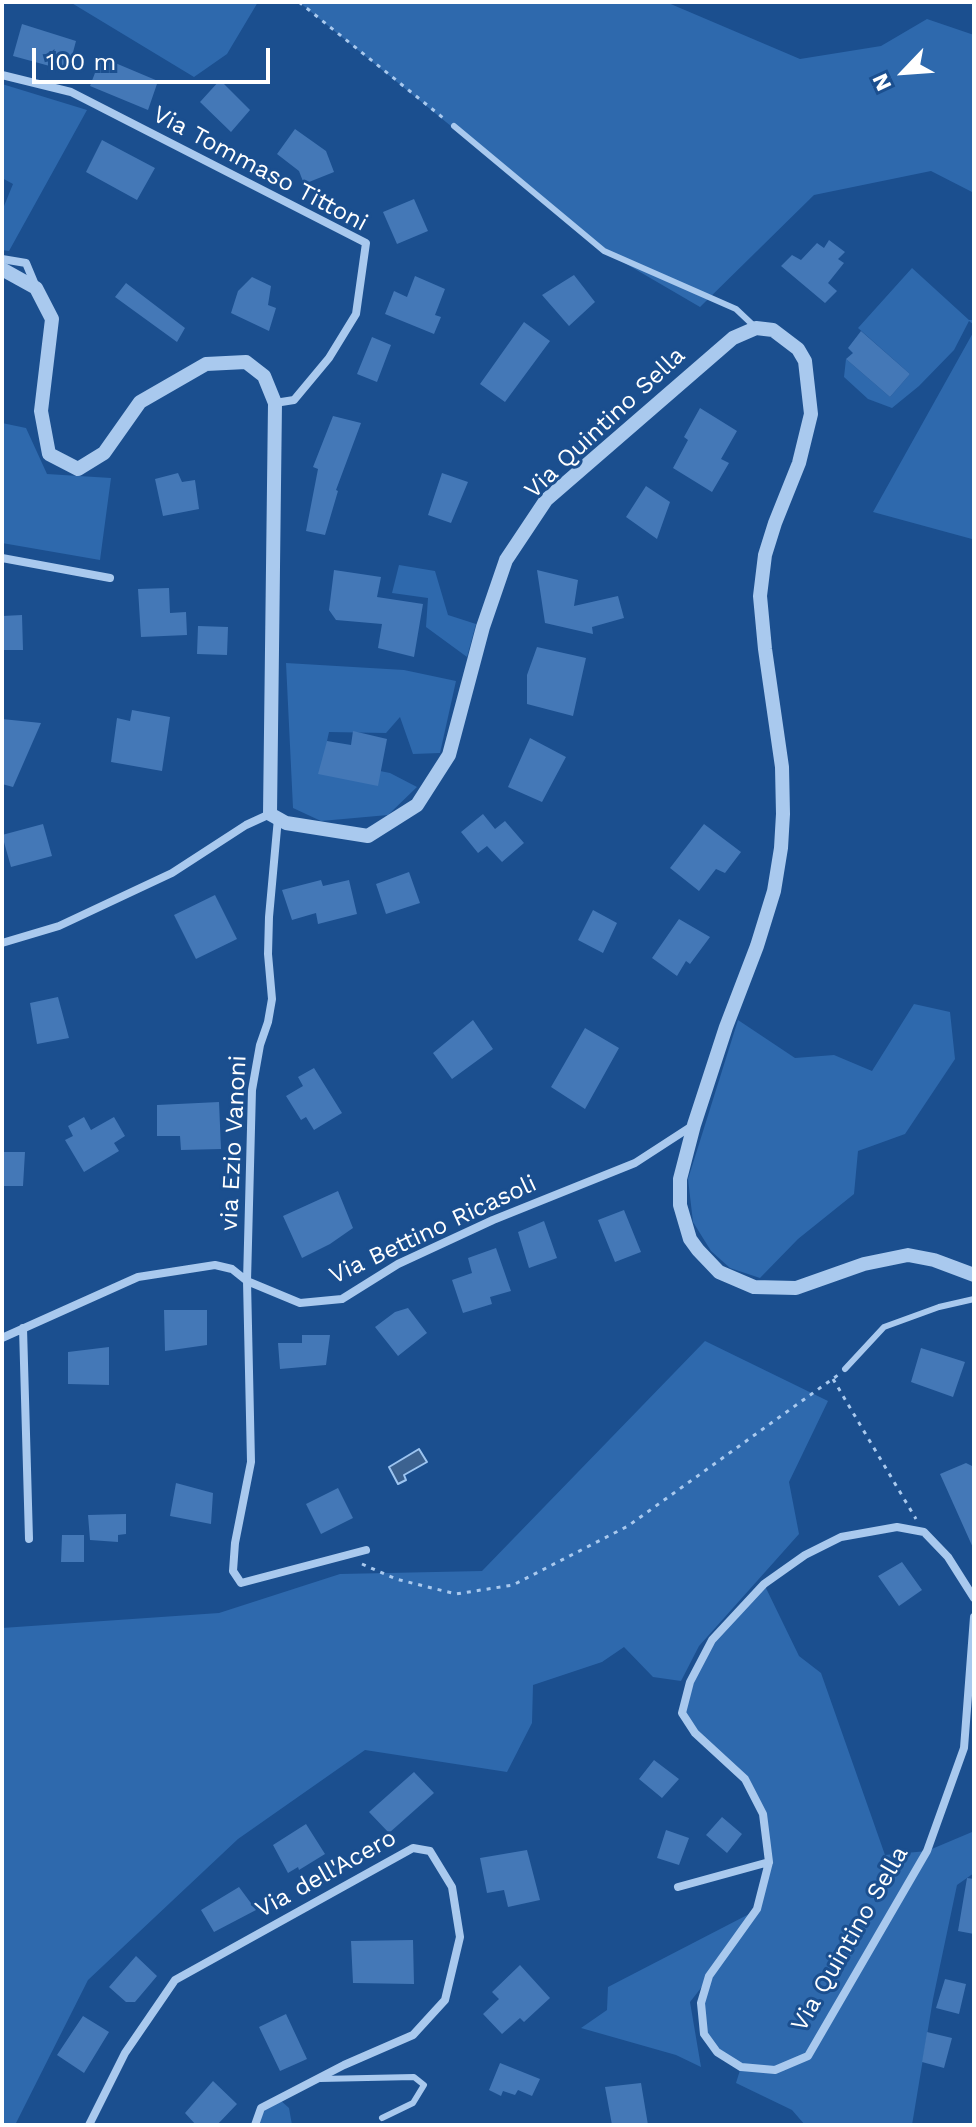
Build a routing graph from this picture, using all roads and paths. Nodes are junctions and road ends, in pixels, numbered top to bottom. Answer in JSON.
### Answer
{"nodes":[{"id":1,"x":299,"y":2,"type":"edge"},
{"id":2,"x":2,"y":75,"type":"edge"},
{"id":3,"x":454,"y":126,"type":"joint"},
{"id":4,"x":2,"y":259,"type":"edge"},
{"id":5,"x":2,"y":269,"type":"edge"},
{"id":6,"x":36,"y":288,"type":"junction"},
{"id":7,"x":756,"y":328,"type":"junction"},
{"id":8,"x":275,"y":403,"type":"junction"},
{"id":9,"x":2,"y":558,"type":"edge"},
{"id":10,"x":110,"y":578,"type":"dead end"},
{"id":11,"x":274,"y":816,"type":"junction"},
{"id":12,"x":2,"y":943,"type":"edge"},
{"id":13,"x":694,"y":1125,"type":"junction"},
{"id":14,"x":974,"y":1275,"type":"edge"},
{"id":15,"x":247,"y":1281,"type":"junction"},
{"id":16,"x":974,"y":1299,"type":"edge"},
{"id":17,"x":23,"y":1328,"type":"junction"},
{"id":18,"x":2,"y":1338,"type":"edge"},
{"id":19,"x":845,"y":1369,"type":"joint"},
{"id":20,"x":833,"y":1379,"type":"junction"},
{"id":21,"x":924,"y":1532,"type":"junction"},
{"id":22,"x":29,"y":1539,"type":"dead end"},
{"id":23,"x":366,"y":1550,"type":"dead end"},
{"id":24,"x":344,"y":1556,"type":"junction"},
{"id":25,"x":974,"y":1598,"type":"edge"},
{"id":26,"x":974,"y":1617,"type":"edge"},
{"id":27,"x":769,"y":1862,"type":"junction"},
{"id":28,"x":678,"y":1887,"type":"dead end"},
{"id":29,"x":317,"y":2080,"type":"junction"},
{"id":30,"x":382,"y":2118,"type":"dead end"},
{"id":31,"x":89,"y":2125,"type":"edge"},
{"id":32,"x":255,"y":2125,"type":"edge"}],
"edges":[{"from":1,"to":3,"type":"path"},
{"from":2,"to":8,"type":"street","name":"Via Tommaso Tittoni"},
{"from":3,"to":7,"type":"lane"},
{"from":4,"to":6,"type":"street"},
{"from":5,"to":6,"type":"street"},
{"from":6,"to":8,"type":"street"},
{"from":7,"to":11,"type":"street","name":"Via Quintino Sella"},
{"from":7,"to":13,"type":"street"},
{"from":8,"to":11,"type":"street"},
{"from":9,"to":10,"type":"street"},
{"from":11,"to":12,"type":"street"},
{"from":11,"to":15,"type":"street","name":"via Ezio Vanoni"},
{"from":13,"to":14,"type":"street"},
{"from":13,"to":15,"type":"street","name":"Via Bettino Ricasoli"},
{"from":15,"to":17,"type":"street","name":"Via Bettino Ricasoli"},
{"from":15,"to":24,"type":"street","name":"via Ezio Vanoni"},
{"from":16,"to":19,"type":"lane"},
{"from":17,"to":18,"type":"street","name":"Via Bettino Ricasoli"},
{"from":17,"to":22,"type":"street"},
{"from":19,"to":20,"type":"path"},
{"from":20,"to":21,"type":"path"},
{"from":20,"to":24,"type":"path"},
{"from":21,"to":25,"type":"street"},
{"from":21,"to":27,"type":"street","name":"Via Quintino Sella"},
{"from":23,"to":24,"type":"street"},
{"from":26,"to":27,"type":"street","name":"Via Quintino Sella"},
{"from":27,"to":28,"type":"street"},
{"from":29,"to":30,"type":"lane"},
{"from":29,"to":31,"type":"street","name":"Via dell'Acero"},
{"from":29,"to":32,"type":"street","name":"Via dell'Acero"}]}
